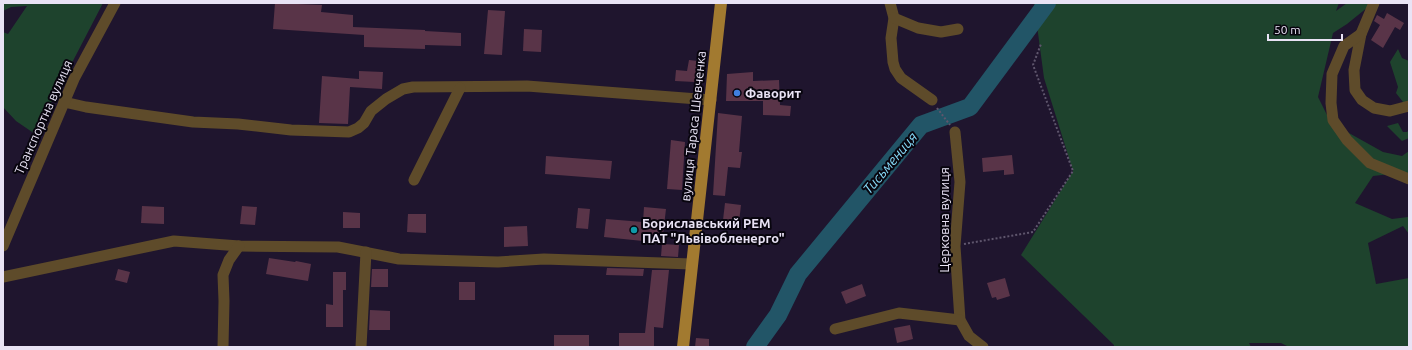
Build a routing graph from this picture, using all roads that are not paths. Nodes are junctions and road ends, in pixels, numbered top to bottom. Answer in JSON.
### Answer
{"nodes":[{"id":1,"x":115,"y":3,"type":"edge"},
{"id":2,"x":721,"y":3,"type":"edge"},
{"id":3,"x":890,"y":3,"type":"edge"},
{"id":4,"x":1374,"y":3,"type":"edge"},
{"id":5,"x":894,"y":18,"type":"junction"},
{"id":6,"x":958,"y":30,"type":"dead end"},
{"id":7,"x":1361,"y":34,"type":"junction"},
{"id":8,"x":460,"y":88,"type":"junction"},
{"id":9,"x":711,"y":100,"type":"junction"},
{"id":10,"x":932,"y":100,"type":"road end"},
{"id":11,"x":64,"y":102,"type":"junction"},
{"id":12,"x":1409,"y":106,"type":"edge"},
{"id":13,"x":955,"y":132,"type":"road end"},
{"id":14,"x":1409,"y":178,"type":"edge"},
{"id":15,"x":414,"y":180,"type":"dead end"},
{"id":16,"x":3,"y":246,"type":"edge"},
{"id":17,"x":239,"y":246,"type":"junction"},
{"id":18,"x":366,"y":252,"type":"junction"},
{"id":19,"x":692,"y":264,"type":"junction"},
{"id":20,"x":3,"y":277,"type":"edge"},
{"id":21,"x":960,"y":320,"type":"junction"},
{"id":22,"x":835,"y":329,"type":"dead end"},
{"id":23,"x":223,"y":347,"type":"edge"},
{"id":24,"x":361,"y":347,"type":"edge"},
{"id":25,"x":683,"y":347,"type":"edge"},
{"id":26,"x":983,"y":347,"type":"edge"}],
"edges":[{"from":1,"to":11,"type":"street","name":"Транспортна вулиця"},
{"from":2,"to":9,"type":"main road","name":"вулиця Тараса Шевченка"},
{"from":3,"to":5,"type":"street"},
{"from":4,"to":7,"type":"street"},
{"from":5,"to":6,"type":"street"},
{"from":5,"to":10,"type":"street"},
{"from":7,"to":12,"type":"street"},
{"from":7,"to":14,"type":"street"},
{"from":8,"to":9,"type":"street"},
{"from":8,"to":11,"type":"street"},
{"from":8,"to":15,"type":"street"},
{"from":9,"to":19,"type":"main road","name":"вулиця Тараса Шевченка"},
{"from":11,"to":16,"type":"street","name":"Транспортна вулиця"},
{"from":13,"to":21,"type":"street","name":"Церковна вулиця"},
{"from":17,"to":18,"type":"street"},
{"from":17,"to":20,"type":"street"},
{"from":17,"to":23,"type":"street"},
{"from":18,"to":19,"type":"street"},
{"from":18,"to":24,"type":"street"},
{"from":19,"to":25,"type":"main road","name":"вулиця Тараса Шевченка"},
{"from":21,"to":22,"type":"street"},
{"from":21,"to":26,"type":"street","name":"Церковна вулиця"}]}
